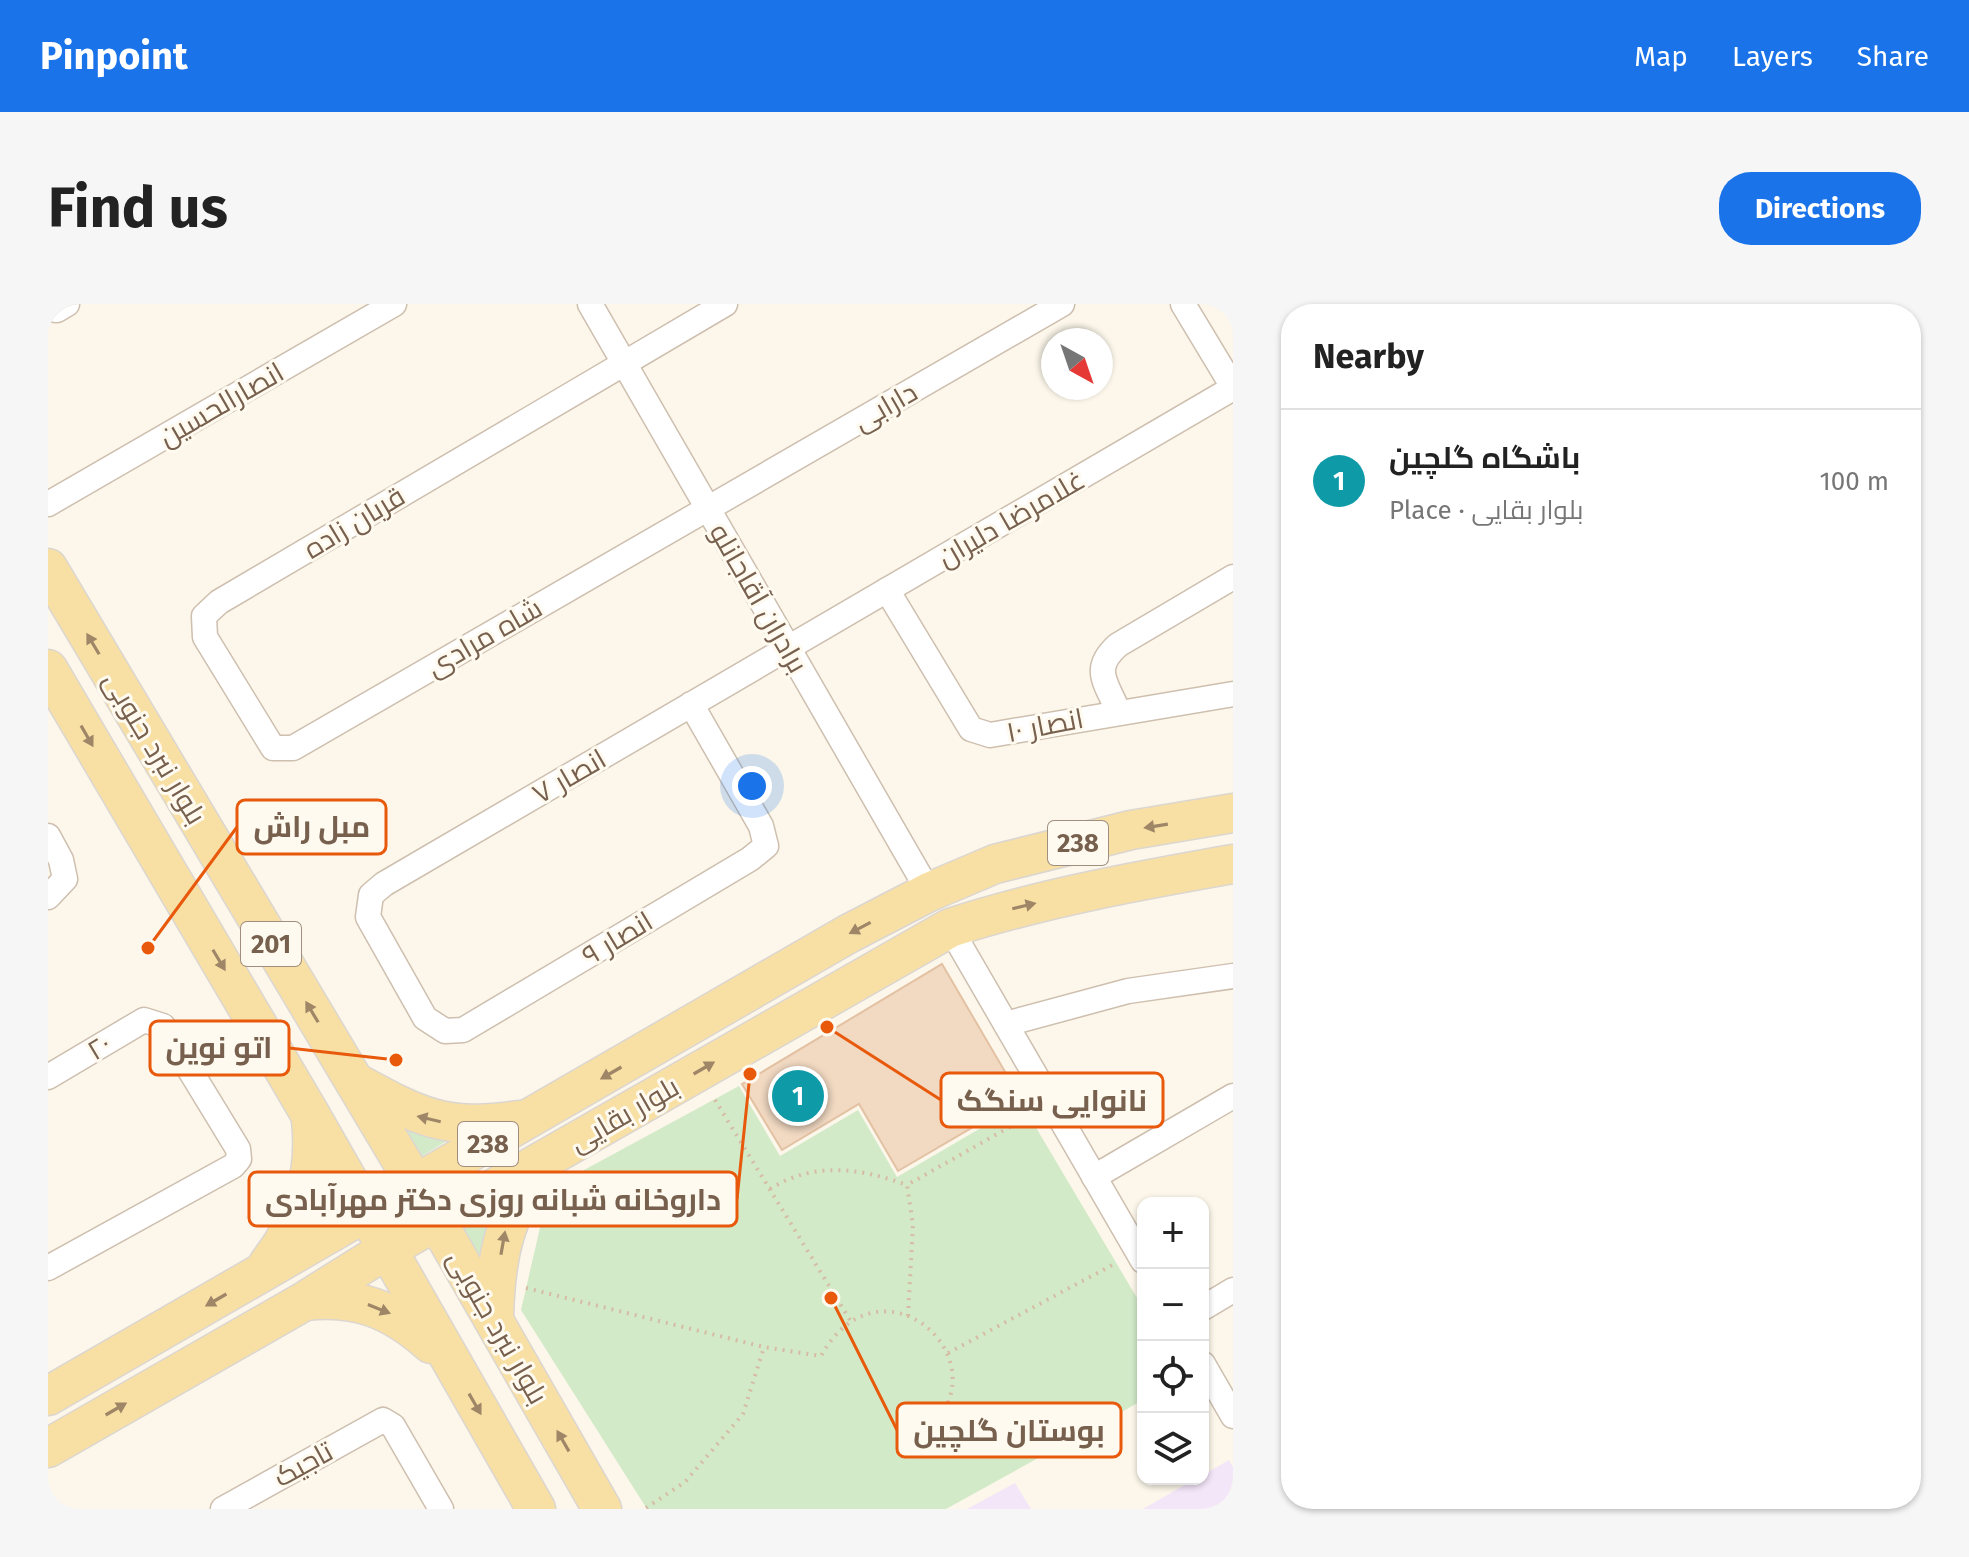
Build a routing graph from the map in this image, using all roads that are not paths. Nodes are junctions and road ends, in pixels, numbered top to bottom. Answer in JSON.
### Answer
{"nodes":[{"id":1,"x":394,"y":304,"type":"edge"},
{"id":2,"x":590,"y":304,"type":"edge"},
{"id":3,"x":725,"y":304,"type":"edge"},
{"id":4,"x":1062,"y":304,"type":"edge"},
{"id":5,"x":1183,"y":304,"type":"edge"},
{"id":6,"x":623,"y":362,"type":"junction"},
{"id":7,"x":1233,"y":387,"type":"edge"},
{"id":8,"x":48,"y":504,"type":"edge"},
{"id":9,"x":707,"y":508,"type":"junction"},
{"id":10,"x":48,"y":568,"type":"edge"},
{"id":11,"x":1233,"y":577,"type":"edge"},
{"id":12,"x":887,"y":590,"type":"junction"},
{"id":13,"x":788,"y":648,"type":"junction"},
{"id":14,"x":48,"y":669,"type":"edge"},
{"id":15,"x":1233,"y":694,"type":"edge"},
{"id":16,"x":691,"y":704,"type":"junction"},
{"id":17,"x":1118,"y":711,"type":"junction"},
{"id":18,"x":262,"y":734,"type":"joint"},
{"id":19,"x":1233,"y":813,"type":"edge"},
{"id":20,"x":48,"y":836,"type":"edge"},
{"id":21,"x":1233,"y":864,"type":"edge"},
{"id":22,"x":929,"y":892,"type":"junction"},
{"id":23,"x":48,"y":897,"type":"edge"},
{"id":24,"x":368,"y":917,"type":"joint"},
{"id":25,"x":950,"y":928,"type":"junction"},
{"id":26,"x":1233,"y":976,"type":"edge"},
{"id":27,"x":1006,"y":1024,"type":"junction"},
{"id":28,"x":48,"y":1077,"type":"edge"},
{"id":29,"x":353,"y":1082,"type":"junction"},
{"id":30,"x":1233,"y":1096,"type":"edge"},
{"id":31,"x":310,"y":1114,"type":"junction"},
{"id":32,"x":534,"y":1117,"type":"junction"},
{"id":33,"x":551,"y":1156,"type":"junction"},
{"id":34,"x":1094,"y":1177,"type":"junction"},
{"id":35,"x":416,"y":1185,"type":"junction"},
{"id":36,"x":366,"y":1211,"type":"junction"},
{"id":37,"x":437,"y":1221,"type":"junction"},
{"id":38,"x":386,"y":1250,"type":"junction"},
{"id":39,"x":1137,"y":1251,"type":"edge"},
{"id":40,"x":48,"y":1268,"type":"edge"},
{"id":41,"x":259,"y":1275,"type":"junction"},
{"id":42,"x":1233,"y":1290,"type":"edge"},
{"id":43,"x":303,"y":1302,"type":"junction"},
{"id":44,"x":1209,"y":1304,"type":"edge"},
{"id":45,"x":494,"y":1320,"type":"junction"},
{"id":46,"x":454,"y":1367,"type":"junction"},
{"id":47,"x":1209,"y":1374,"type":"edge"},
{"id":48,"x":48,"y":1396,"type":"edge"},
{"id":49,"x":1233,"y":1416,"type":"edge"},
{"id":50,"x":48,"y":1448,"type":"edge"},
{"id":51,"x":223,"y":1509,"type":"edge"},
{"id":52,"x":441,"y":1509,"type":"edge"},
{"id":53,"x":536,"y":1509,"type":"edge"},
{"id":54,"x":602,"y":1509,"type":"edge"}],
"edges":[{"from":1,"to":8,"type":"street","name":"انصارالحسین"},
{"from":2,"to":6,"type":"street","name":"برادران آقاجانلو"},
{"from":3,"to":6,"type":"street"},
{"from":4,"to":9,"type":"street","name":"دارابی"},
{"from":5,"to":7,"type":"street"},
{"from":6,"to":9,"type":"street","name":"برادران آقاجانلو"},
{"from":6,"to":18,"type":"street","name":"قربان زاده"},
{"from":7,"to":12,"type":"street","name":"غلامرضا دلیران"},
{"from":9,"to":13,"type":"street","name":"برادران آقاجانلو"},
{"from":9,"to":18,"type":"street","name":"شاه مرادی"},
{"from":29,"to":10,"type":"main road","name":"بلوار نبرد جنوبی","number":"201","one_way":true},
{"from":11,"to":17,"type":"street"},
{"from":12,"to":13,"type":"street","name":"غلامرضا دلیران"},
{"from":12,"to":17,"type":"street","name":"انصار ۱۰"},
{"from":13,"to":16,"type":"street","name":"انصار ۷"},
{"from":13,"to":22,"type":"street","name":"برادران آقاجانلو"},
{"from":14,"to":31,"type":"main road","name":"بلوار نبرد جنوبی","number":"201","one_way":true},
{"from":15,"to":17,"type":"street","name":"انصار ۱۰"},
{"from":16,"to":24,"type":"street","name":"انصار ۷"},
{"from":16,"to":24,"type":"street","name":"انصار ۹"},
{"from":19,"to":22,"type":"main road","name":"بلوار بقایی","number":"238","one_way":true},
{"from":20,"to":23,"type":"street"},
{"from":25,"to":21,"type":"main road","name":"بلوار بقایی","number":"238","one_way":true},
{"from":22,"to":25,"type":"main road"},
{"from":22,"to":32,"type":"main road","name":"بلوار بقایی","number":"238","one_way":true},
{"from":25,"to":27,"type":"street"},
{"from":33,"to":25,"type":"main road","name":"بلوار بقایی","number":"238","one_way":true},
{"from":26,"to":27,"type":"street"},
{"from":27,"to":34,"type":"street"},
{"from":28,"to":40,"type":"street","name":"۲۰"},
{"from":32,"to":29,"type":"main road","one_way":true},
{"from":29,"to":35,"type":"main road","name":"بلوار نبرد جنوبی","number":"201"},
{"from":30,"to":34,"type":"street"},
{"from":31,"to":36,"type":"main road","name":"بلوار نبرد جنوبی","number":"201"},
{"from":31,"to":41,"type":"main road"},
{"from":32,"to":35,"type":"main road","name":"بلوار بقایی","number":"238"},
{"from":33,"to":37,"type":"main road","name":"بلوار بقایی","number":"238"},
{"from":45,"to":33,"type":"main road","one_way":true},
{"from":34,"to":39,"type":"street"},
{"from":35,"to":36,"type":"main road","name":"بلوار بقایی","number":"238"},
{"from":35,"to":37,"type":"main road","name":"بلوار نبرد جنوبی","number":"201"},
{"from":36,"to":38,"type":"main road","name":"بلوار نبرد جنوبی","number":"201"},
{"from":36,"to":41,"type":"main road","name":"بلوار بقایی","number":"238"},
{"from":37,"to":38,"type":"main road","name":"بلوار بقایی","number":"238"},
{"from":37,"to":45,"type":"main road","name":"بلوار نبرد جنوبی","number":"201"},
{"from":38,"to":43,"type":"main road","name":"بلوار بقایی","number":"238"},
{"from":38,"to":46,"type":"main road","name":"بلوار نبرد جنوبی","number":"201"},
{"from":41,"to":48,"type":"main road","name":"بلوار بقایی","number":"238","one_way":true},
{"from":42,"to":44,"type":"street"},
{"from":43,"to":46,"type":"main road","one_way":true},
{"from":50,"to":43,"type":"main road","name":"بلوار بقایی","number":"238","one_way":true},
{"from":54,"to":45,"type":"main road","name":"بلوار نبرد جنوبی","number":"201","one_way":true},
{"from":46,"to":53,"type":"main road","name":"بلوار نبرد جنوبی","number":"201","one_way":true},
{"from":47,"to":49,"type":"street"},
{"from":51,"to":52,"type":"street","name":"تاجیک"}]}
